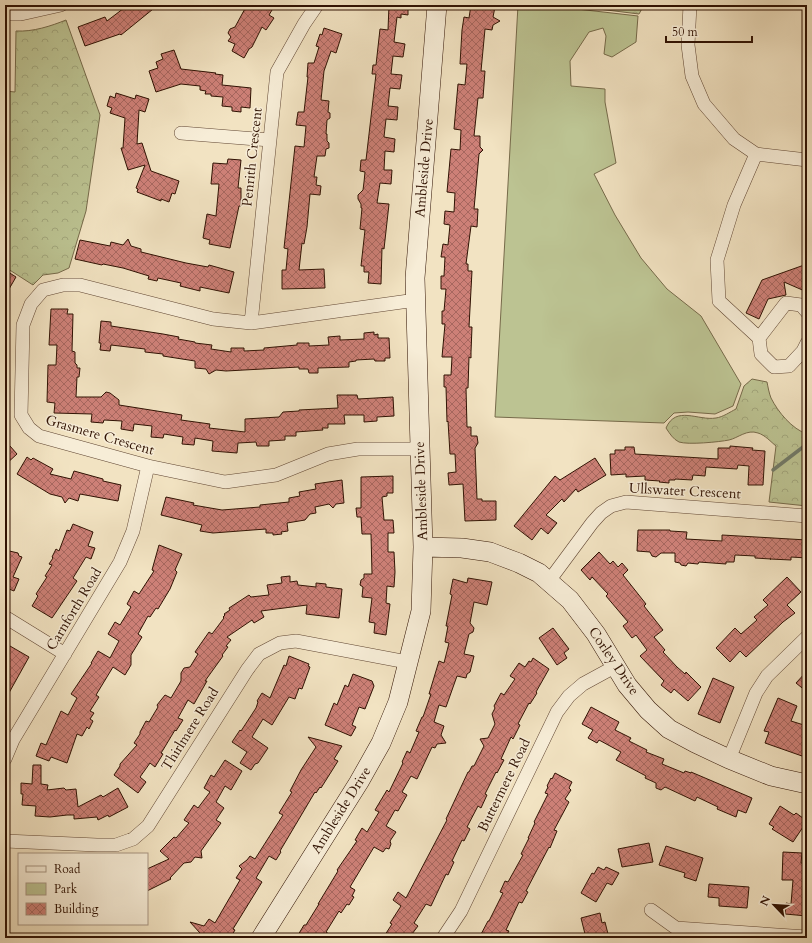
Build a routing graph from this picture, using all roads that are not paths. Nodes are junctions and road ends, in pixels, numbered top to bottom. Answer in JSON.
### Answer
{"nodes":[{"id":1,"x":61,"y":5,"type":"edge"},
{"id":2,"x":317,"y":5,"type":"edge"},
{"id":3,"x":437,"y":5,"type":"edge"},
{"id":4,"x":690,"y":5,"type":"edge"},
{"id":5,"x":5,"y":14,"type":"edge"},
{"id":6,"x":181,"y":133,"type":"dead end"},
{"id":7,"x":270,"y":140,"type":"junction"},
{"id":8,"x":756,"y":154,"type":"junction"},
{"id":9,"x":807,"y":160,"type":"edge"},
{"id":10,"x":416,"y":300,"type":"junction"},
{"id":11,"x":807,"y":312,"type":"edge"},
{"id":12,"x":252,"y":323,"type":"junction"},
{"id":13,"x":759,"y":338,"type":"junction"},
{"id":14,"x":807,"y":343,"type":"edge"},
{"id":15,"x":420,"y":449,"type":"junction"},
{"id":16,"x":148,"y":466,"type":"junction"},
{"id":17,"x":807,"y":516,"type":"edge"},
{"id":18,"x":423,"y":548,"type":"junction"},
{"id":19,"x":549,"y":581,"type":"junction"},
{"id":20,"x":5,"y":617,"type":"edge"},
{"id":21,"x":807,"y":637,"type":"edge"},
{"id":22,"x":66,"y":654,"type":"junction"},
{"id":23,"x":407,"y":662,"type":"junction"},
{"id":24,"x":616,"y":666,"type":"junction"},
{"id":25,"x":5,"y":758,"type":"edge"},
{"id":26,"x":729,"y":759,"type":"junction"},
{"id":27,"x":807,"y":784,"type":"edge"},
{"id":28,"x":5,"y":841,"type":"edge"},
{"id":29,"x":651,"y":910,"type":"dead end"},
{"id":30,"x":807,"y":937,"type":"edge"},
{"id":31,"x":261,"y":938,"type":"edge"},
{"id":32,"x":443,"y":938,"type":"edge"}],
"edges":[{"from":1,"to":5,"type":"street"},
{"from":2,"to":7,"type":"street","name":"Penrith Crescent"},
{"from":3,"to":10,"type":"street","name":"Ambleside Drive"},
{"from":4,"to":8,"type":"street"},
{"from":6,"to":7,"type":"street"},
{"from":7,"to":12,"type":"street","name":"Penrith Crescent"},
{"from":8,"to":9,"type":"street"},
{"from":8,"to":13,"type":"street"},
{"from":10,"to":12,"type":"street","name":"Grasmere Crescent"},
{"from":10,"to":15,"type":"street","name":"Ambleside Drive"},
{"from":11,"to":13,"type":"street"},
{"from":12,"to":16,"type":"street","name":"Grasmere Crescent"},
{"from":13,"to":14,"type":"street"},
{"from":15,"to":16,"type":"street","name":"Grasmere Crescent"},
{"from":15,"to":18,"type":"street","name":"Ambleside Drive"},
{"from":16,"to":22,"type":"street","name":"Carnforth Road"},
{"from":17,"to":19,"type":"street","name":"Ullswater Crescent"},
{"from":18,"to":19,"type":"street","name":"Corley Drive"},
{"from":18,"to":23,"type":"street","name":"Ambleside Drive"},
{"from":19,"to":24,"type":"street","name":"Corley Drive"},
{"from":20,"to":22,"type":"street"},
{"from":21,"to":26,"type":"street"},
{"from":22,"to":25,"type":"street","name":"Carnforth Road"},
{"from":23,"to":28,"type":"street","name":"Thirlmere Road"},
{"from":23,"to":31,"type":"street","name":"Ambleside Drive"},
{"from":24,"to":26,"type":"street","name":"Corley Drive"},
{"from":24,"to":32,"type":"street","name":"Buttermere Road"},
{"from":26,"to":27,"type":"street","name":"Corley Drive"},
{"from":29,"to":30,"type":"street"}]}
